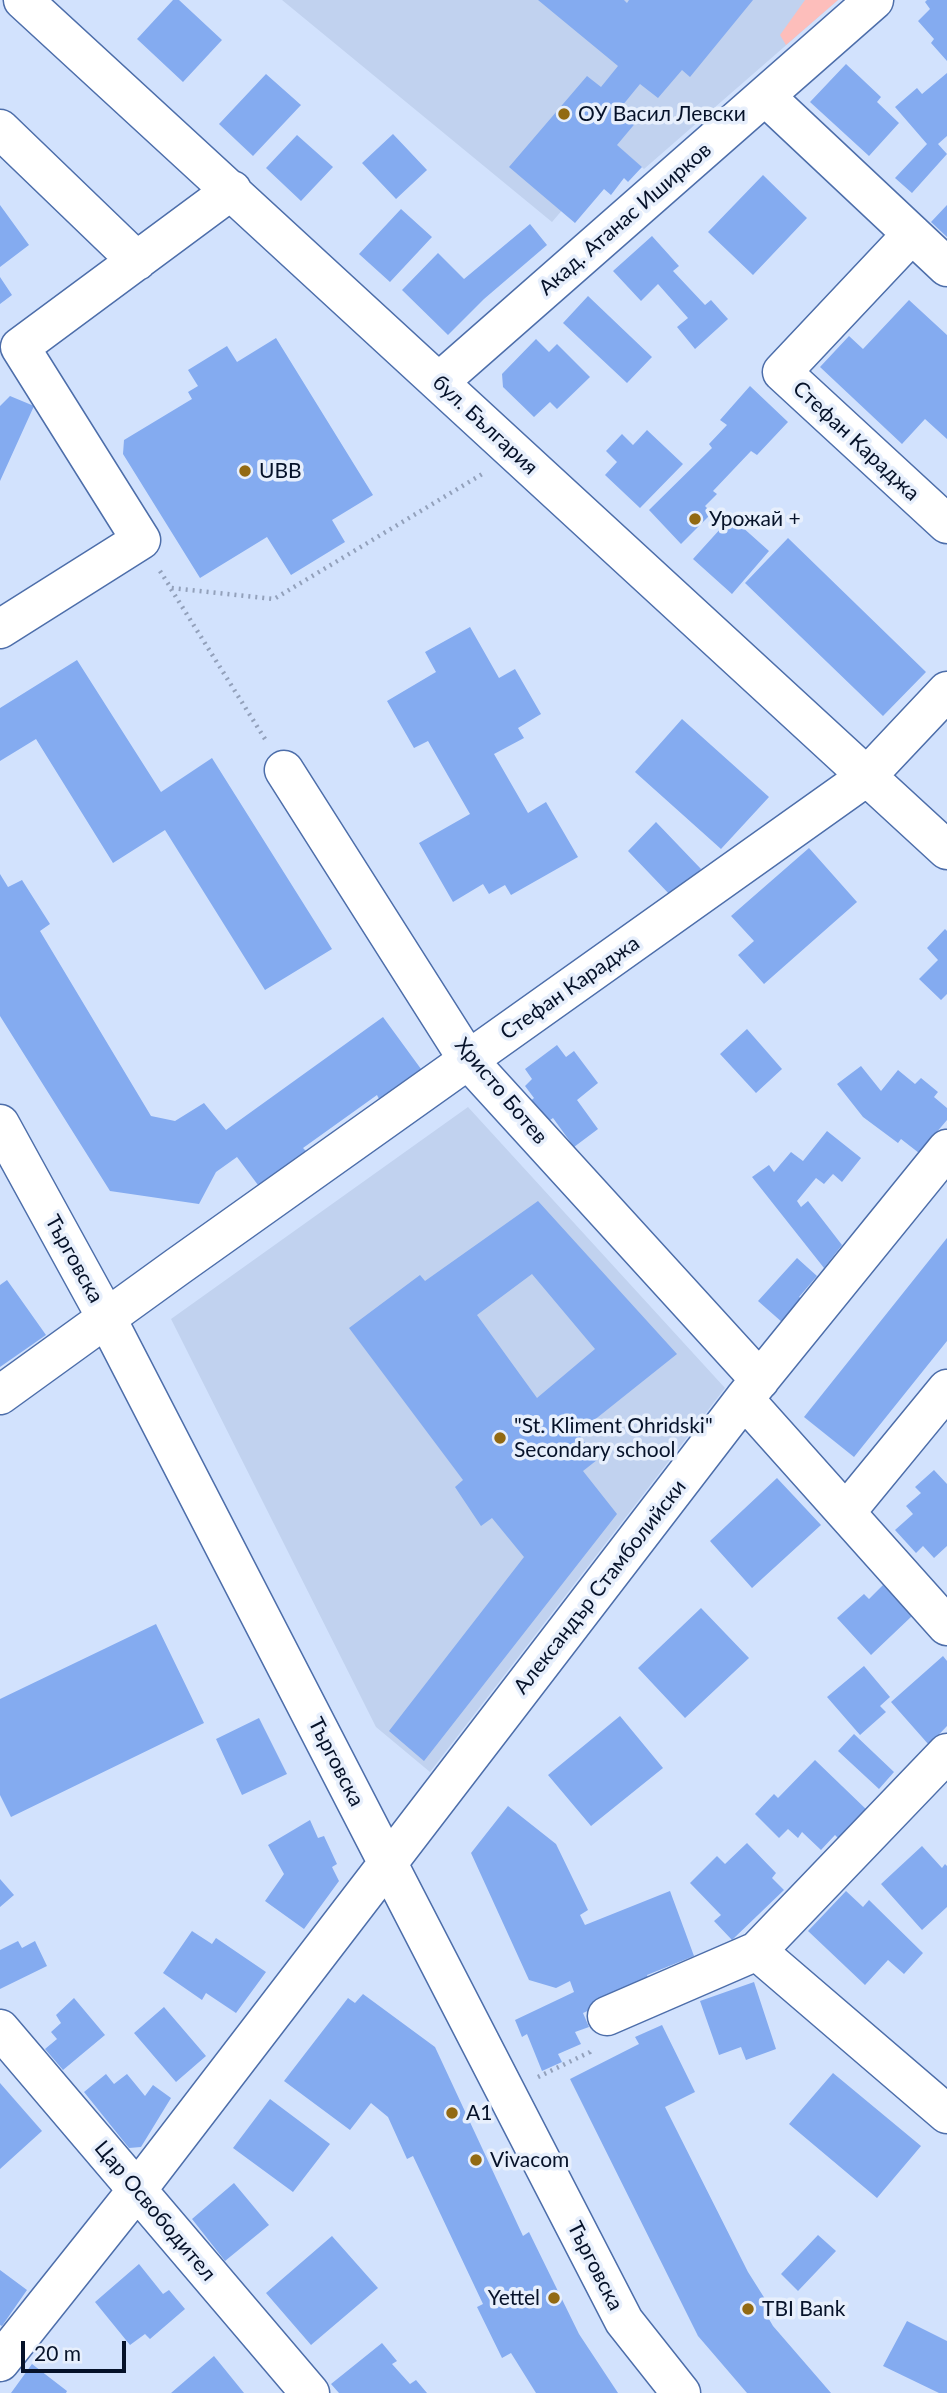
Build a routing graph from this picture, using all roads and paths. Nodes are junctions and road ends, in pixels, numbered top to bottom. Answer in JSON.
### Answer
{"nodes":[{"id":1,"x":23,"y":0,"type":"edge"},
{"id":2,"x":874,"y":0,"type":"edge"},
{"id":3,"x":765,"y":96,"type":"junction"},
{"id":4,"x":0,"y":129,"type":"edge"},
{"id":5,"x":232,"y":190,"type":"junction"},
{"id":6,"x":912,"y":234,"type":"junction"},
{"id":7,"x":137,"y":261,"type":"junction"},
{"id":8,"x":947,"y":267,"type":"edge"},
{"id":9,"x":439,"y":382,"type":"junction"},
{"id":10,"x":488,"y":471,"type":"dead end"},
{"id":11,"x":947,"y":524,"type":"edge"},
{"id":12,"x":141,"y":540,"type":"junction"},
{"id":13,"x":171,"y":588,"type":"junction"},
{"id":14,"x":0,"y":628,"type":"edge"},
{"id":15,"x":947,"y":691,"type":"edge"},
{"id":16,"x":284,"y":770,"type":"joint"},
{"id":17,"x":866,"y":777,"type":"junction"},
{"id":18,"x":947,"y":850,"type":"edge"},
{"id":19,"x":468,"y":1060,"type":"junction"},
{"id":20,"x":0,"y":1125,"type":"edge"},
{"id":21,"x":947,"y":1149,"type":"edge"},
{"id":22,"x":107,"y":1319,"type":"junction"},
{"id":23,"x":947,"y":1389,"type":"edge"},
{"id":24,"x":752,"y":1390,"type":"junction"},
{"id":25,"x":0,"y":1395,"type":"edge"},
{"id":26,"x":846,"y":1512,"type":"junction"},
{"id":27,"x":947,"y":1626,"type":"edge"},
{"id":28,"x":947,"y":1753,"type":"edge"},
{"id":29,"x":388,"y":1863,"type":"junction"},
{"id":30,"x":757,"y":1951,"type":"junction"},
{"id":31,"x":607,"y":2016,"type":"joint"},
{"id":32,"x":0,"y":2029,"type":"edge"},
{"id":33,"x":506,"y":2092,"type":"junction"},
{"id":34,"x":947,"y":2115,"type":"edge"},
{"id":35,"x":137,"y":2190,"type":"junction"},
{"id":36,"x":0,"y":2362,"type":"edge"},
{"id":37,"x":310,"y":2393,"type":"edge"},
{"id":38,"x":681,"y":2393,"type":"edge"}],
"edges":[{"from":1,"to":5,"type":"street","name":"бул. България"},
{"from":2,"to":3,"type":"street","name":"Акад. Атанас Иширков"},
{"from":3,"to":6,"type":"street"},
{"from":3,"to":9,"type":"street","name":"Акад. Атанас Иширков"},
{"from":4,"to":7,"type":"street"},
{"from":5,"to":7,"type":"street"},
{"from":5,"to":9,"type":"street","name":"бул. България"},
{"from":6,"to":8,"type":"street"},
{"from":6,"to":11,"type":"street","name":"Стефан Караджа"},
{"from":7,"to":12,"type":"street"},
{"from":9,"to":17,"type":"street","name":"бул. България"},
{"from":10,"to":13,"type":"path"},
{"from":12,"to":13,"type":"path"},
{"from":12,"to":14,"type":"street"},
{"from":13,"to":16,"type":"path"},
{"from":15,"to":17,"type":"street","name":"Стефан Караджа"},
{"from":16,"to":19,"type":"street","name":"Христо Ботев"},
{"from":17,"to":18,"type":"street","name":"бул. България"},
{"from":17,"to":19,"type":"street","name":"Стефан Караджа"},
{"from":19,"to":22,"type":"street","name":"Стефан Караджа"},
{"from":19,"to":24,"type":"street","name":"Христо Ботев"},
{"from":20,"to":22,"type":"street","name":"Търговска"},
{"from":21,"to":24,"type":"street","name":"Александър Стамболийски"},
{"from":22,"to":25,"type":"street","name":"Стефан Караджа"},
{"from":22,"to":29,"type":"street","name":"Търговска"},
{"from":23,"to":26,"type":"street"},
{"from":24,"to":26,"type":"street","name":"Христо Ботев"},
{"from":24,"to":29,"type":"street","name":"Александър Стамболийски"},
{"from":26,"to":27,"type":"street","name":"Христо Ботев"},
{"from":28,"to":30,"type":"street"},
{"from":29,"to":33,"type":"street","name":"Търговска"},
{"from":29,"to":35,"type":"street","name":"Александър Стамболийски"},
{"from":30,"to":31,"type":"street"},
{"from":30,"to":34,"type":"street"},
{"from":31,"to":33,"type":"path"},
{"from":32,"to":35,"type":"street","name":"Цар Освободител"},
{"from":33,"to":38,"type":"street","name":"Търговска"},
{"from":35,"to":36,"type":"street","name":"Александър Стамболийски"},
{"from":35,"to":37,"type":"street","name":"Цар Освободител"}]}
